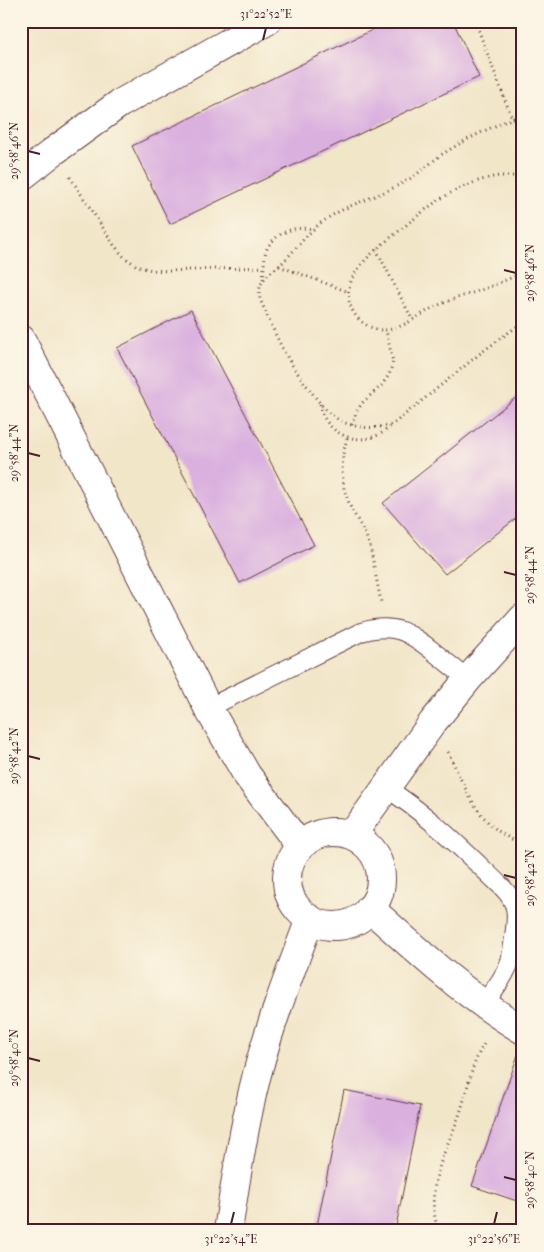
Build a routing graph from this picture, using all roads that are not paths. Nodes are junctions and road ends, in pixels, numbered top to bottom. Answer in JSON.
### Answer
{"nodes":[{"id":1,"x":267,"y":21,"type":"edge"},
{"id":2,"x":21,"y":177,"type":"edge"},
{"id":3,"x":24,"y":348,"type":"edge"},
{"id":4,"x":523,"y":618,"type":"edge"},
{"id":5,"x":468,"y":679,"type":"junction"},
{"id":6,"x":208,"y":708,"type":"junction"},
{"id":7,"x":386,"y":788,"type":"junction"},
{"id":8,"x":352,"y":835,"type":"junction"},
{"id":9,"x":300,"y":846,"type":"junction"},
{"id":10,"x":370,"y":908,"type":"junction"},
{"id":11,"x":310,"y":919,"type":"junction"},
{"id":12,"x":503,"y":1017,"type":"edge"},
{"id":13,"x":228,"y":1231,"type":"edge"}],
"edges":[{"from":1,"to":2,"type":"street"},
{"from":3,"to":6,"type":"street"},
{"from":4,"to":5,"type":"street"},
{"from":5,"to":6,"type":"lane"},
{"from":5,"to":7,"type":"street"},
{"from":6,"to":9,"type":"street"},
{"from":7,"to":8,"type":"street"},
{"from":7,"to":12,"type":"lane"},
{"from":8,"to":9,"type":"street"},
{"from":8,"to":10,"type":"street"},
{"from":9,"to":11,"type":"street"},
{"from":10,"to":11,"type":"street"},
{"from":10,"to":12,"type":"street"},
{"from":11,"to":13,"type":"street"}]}
